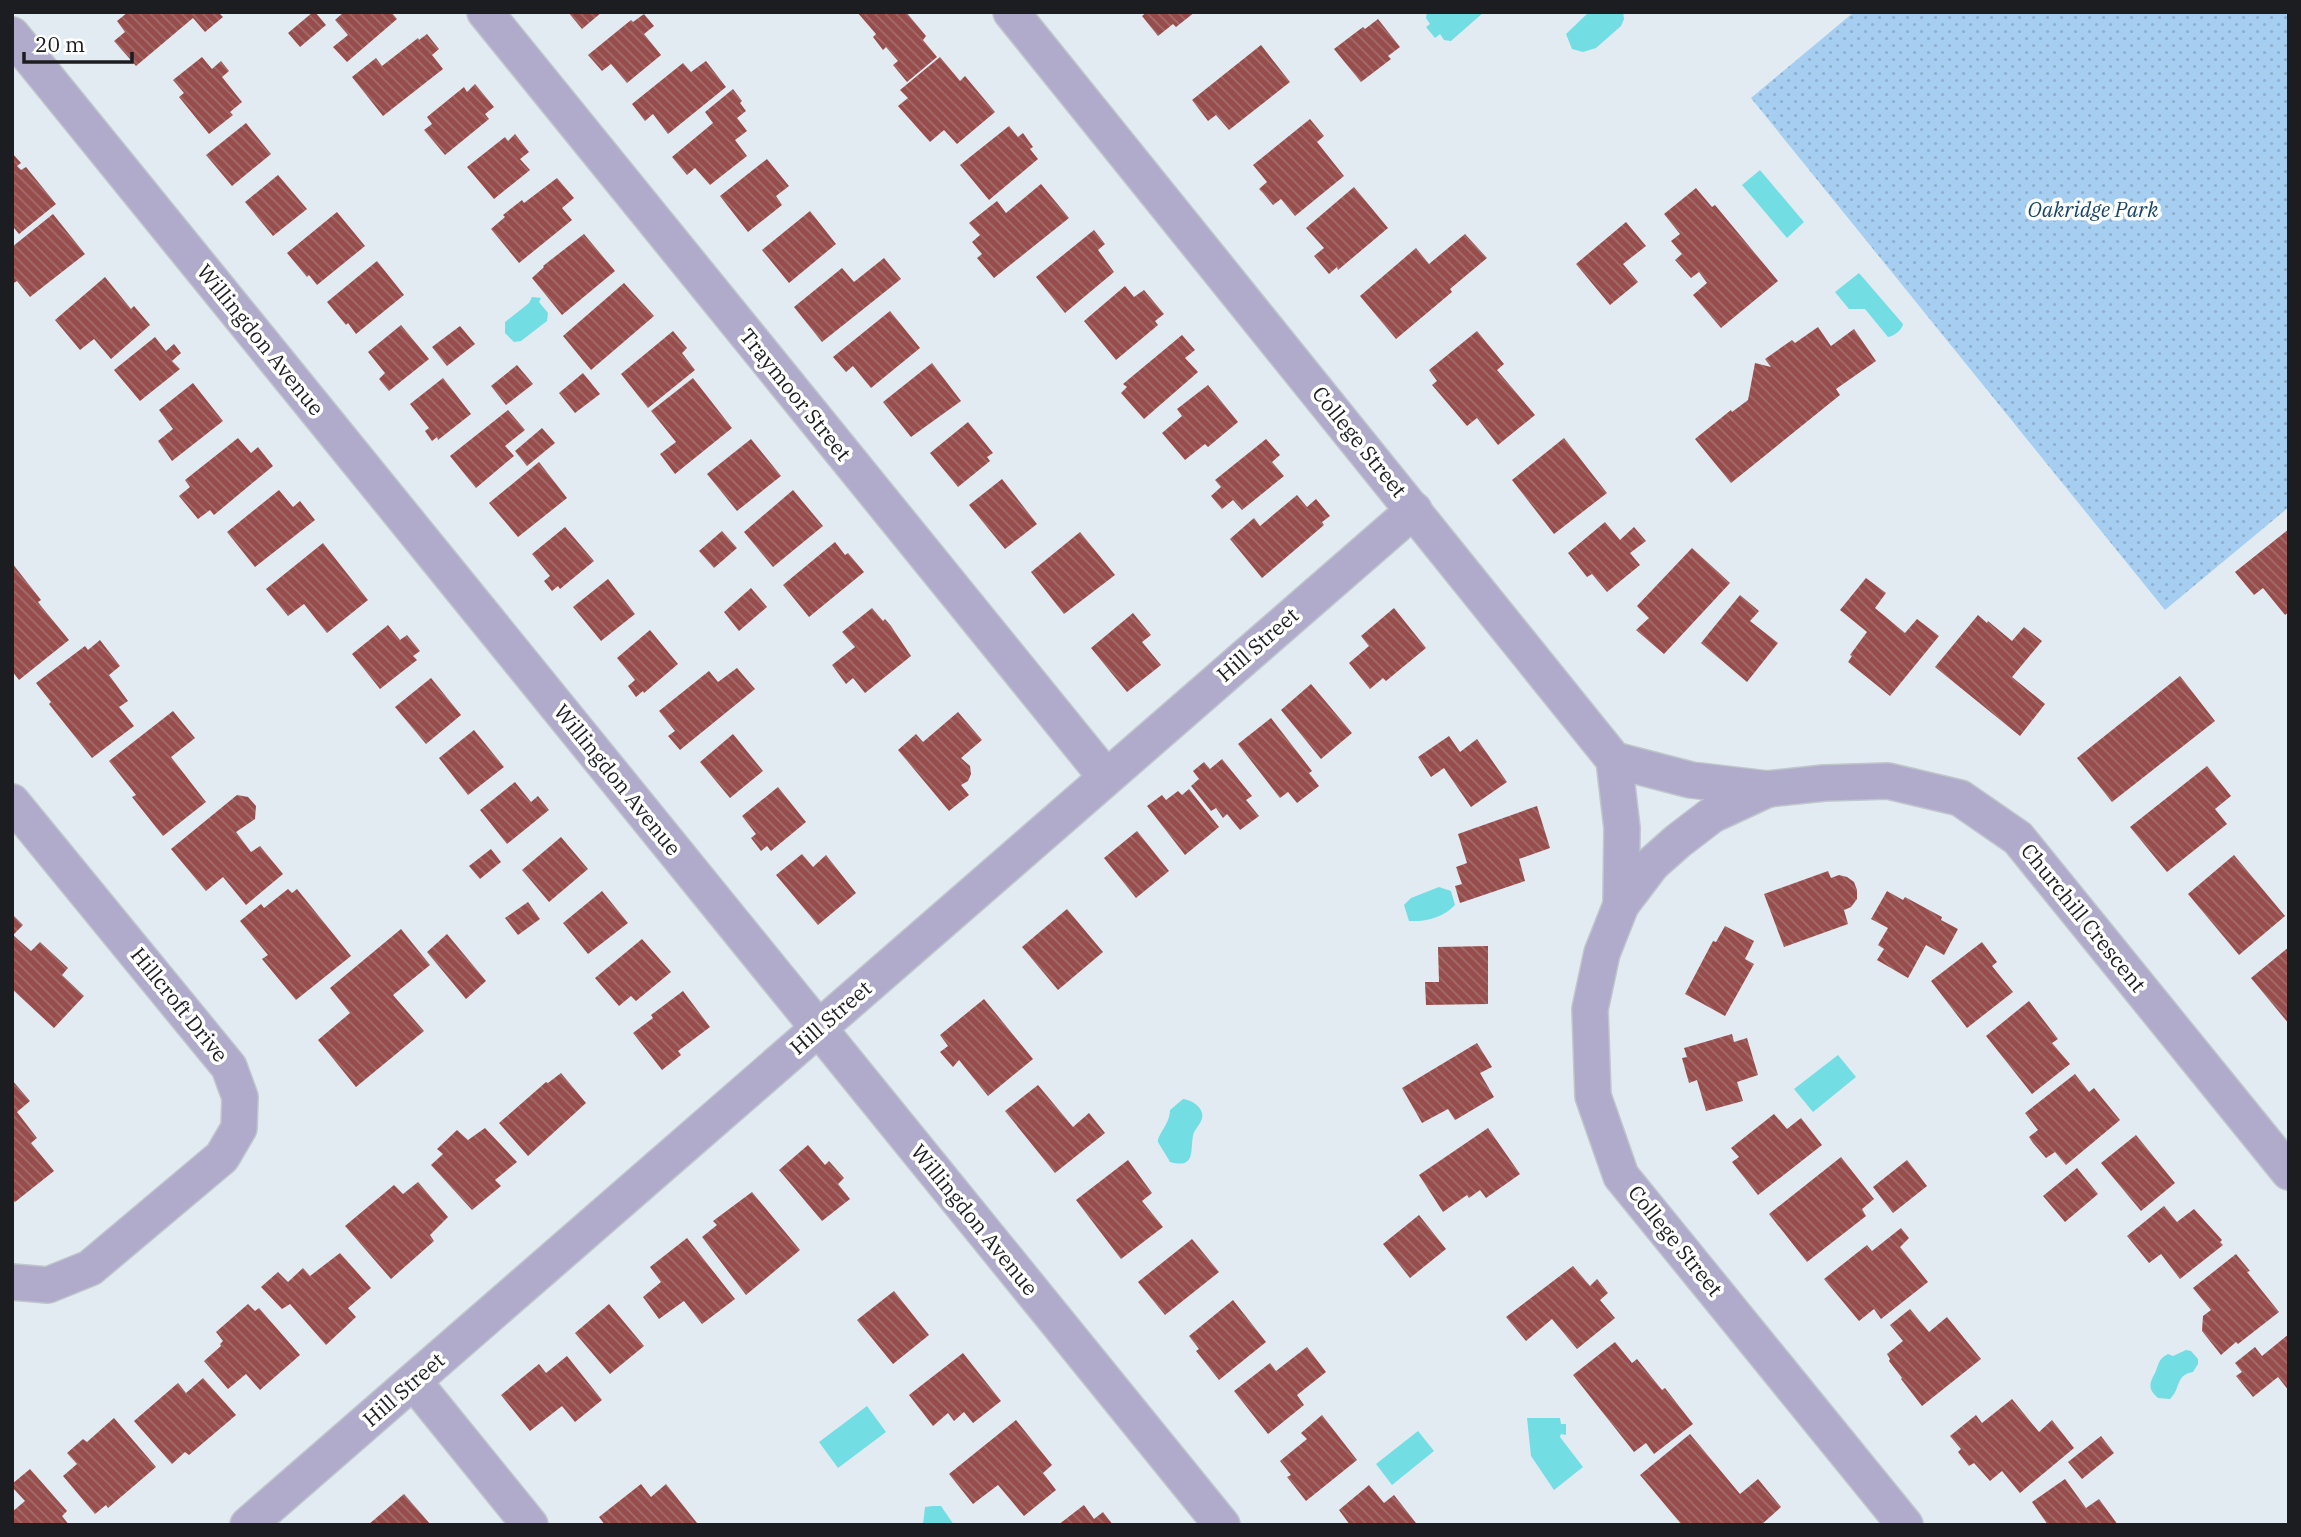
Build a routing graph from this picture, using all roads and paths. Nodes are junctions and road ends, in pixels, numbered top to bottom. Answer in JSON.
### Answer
{"nodes":[{"id":1,"x":485,"y":12,"type":"edge"},
{"id":2,"x":1011,"y":12,"type":"edge"},
{"id":3,"x":12,"y":34,"type":"edge"},
{"id":4,"x":1414,"y":510,"type":"junction"},
{"id":5,"x":1614,"y":760,"type":"junction"},
{"id":6,"x":1106,"y":777,"type":"junction"},
{"id":7,"x":1768,"y":789,"type":"junction"},
{"id":8,"x":12,"y":802,"type":"edge"},
{"id":9,"x":1678,"y":841,"type":"joint"},
{"id":10,"x":1621,"y":905,"type":"junction"},
{"id":11,"x":819,"y":1029,"type":"junction"},
{"id":12,"x":2289,"y":1172,"type":"edge"},
{"id":13,"x":12,"y":1282,"type":"edge"},
{"id":14,"x":414,"y":1382,"type":"junction"},
{"id":15,"x":1894,"y":1519,"type":"edge"},
{"id":16,"x":248,"y":1525,"type":"edge"},
{"id":17,"x":530,"y":1525,"type":"edge"},
{"id":18,"x":1223,"y":1525,"type":"edge"}],
"edges":[{"from":1,"to":6,"type":"street","name":"Traymoor Street"},
{"from":2,"to":4,"type":"street","name":"College Street"},
{"from":3,"to":11,"type":"street","name":"Willingdon Avenue"},
{"from":4,"to":5,"type":"street","name":"College Street"},
{"from":4,"to":6,"type":"street","name":"Hill Street"},
{"from":5,"to":7,"type":"street","name":"Churchill Crescent"},
{"from":5,"to":10,"type":"street","name":"College Street"},
{"from":6,"to":11,"type":"street","name":"Hill Street"},
{"from":7,"to":9,"type":"street","name":"Churchill Crescent"},
{"from":7,"to":12,"type":"street","name":"Churchill Crescent"},
{"from":8,"to":13,"type":"street","name":"Hillcroft Drive"},
{"from":9,"to":10,"type":"street","name":"College Street"},
{"from":10,"to":15,"type":"street","name":"College Street"},
{"from":11,"to":14,"type":"street","name":"Hill Street"},
{"from":11,"to":18,"type":"street","name":"Willingdon Avenue"},
{"from":14,"to":16,"type":"street","name":"Hill Street"},
{"from":14,"to":17,"type":"street"}]}
